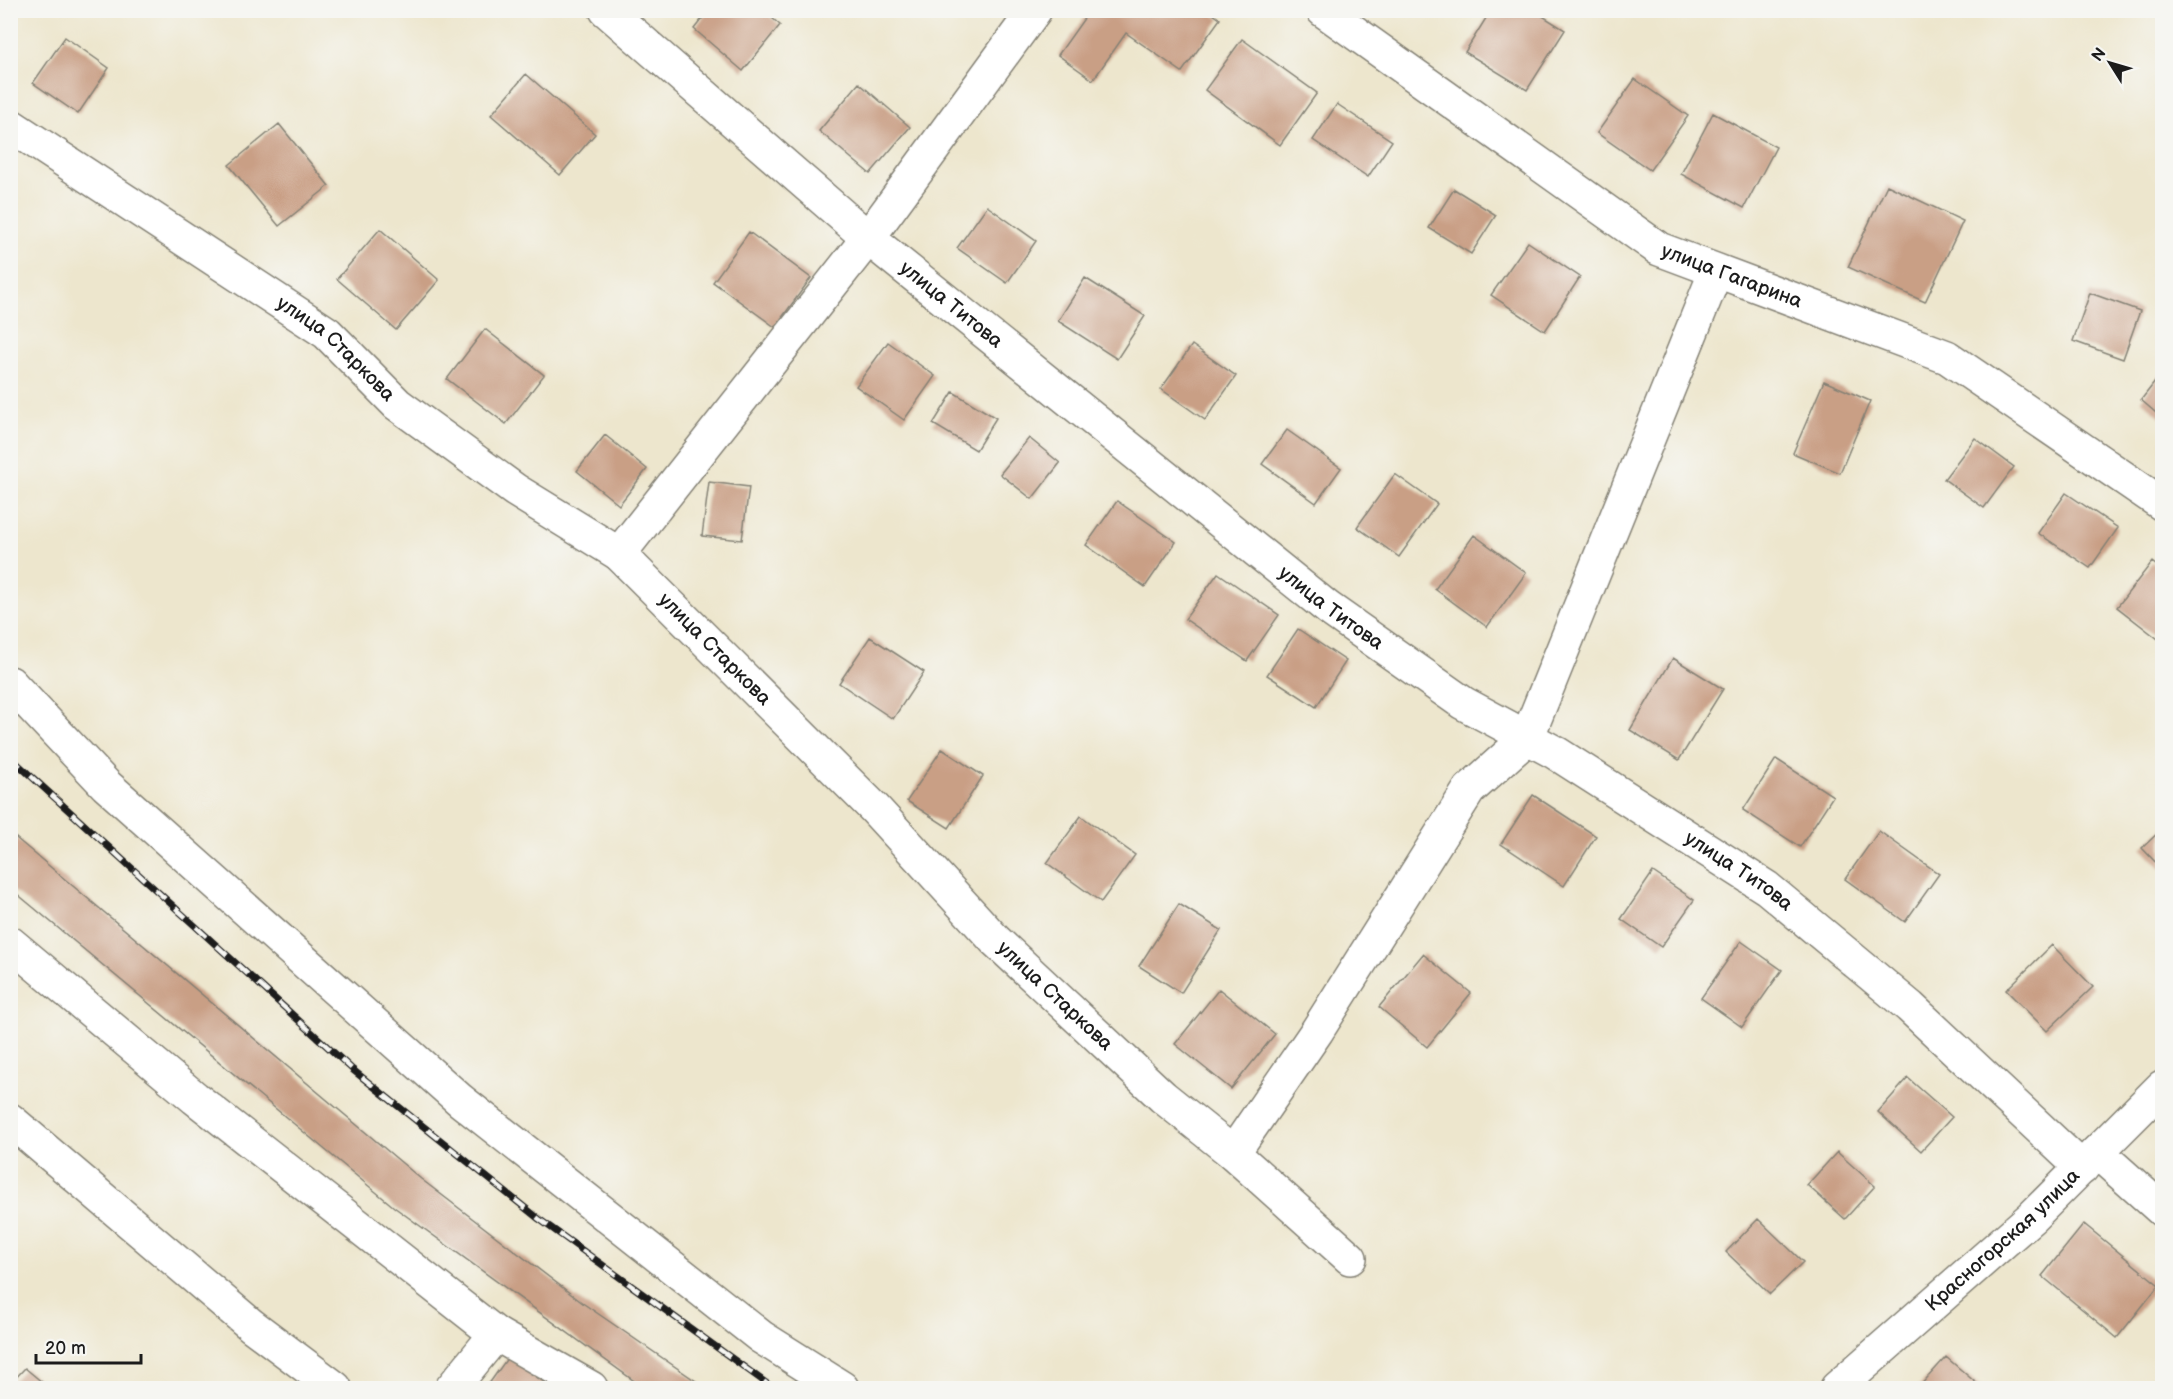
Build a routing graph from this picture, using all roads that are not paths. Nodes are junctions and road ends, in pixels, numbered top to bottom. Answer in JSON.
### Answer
{"nodes":[{"id":1,"x":606,"y":10,"type":"edge"},
{"id":2,"x":1035,"y":10,"type":"edge"},
{"id":3,"x":1323,"y":10,"type":"edge"},
{"id":4,"x":10,"y":125,"type":"edge"},
{"id":5,"x":868,"y":238,"type":"junction"},
{"id":6,"x":1716,"y":271,"type":"junction"},
{"id":7,"x":2163,"y":504,"type":"edge"},
{"id":8,"x":619,"y":554,"type":"junction"},
{"id":9,"x":10,"y":683,"type":"edge"},
{"id":10,"x":1527,"y":738,"type":"junction"},
{"id":11,"x":10,"y":943,"type":"edge"},
{"id":12,"x":2163,"y":1087,"type":"edge"},
{"id":13,"x":10,"y":1120,"type":"edge"},
{"id":14,"x":1233,"y":1153,"type":"junction"},
{"id":15,"x":2089,"y":1160,"type":"junction"},
{"id":16,"x":2163,"y":1210,"type":"edge"},
{"id":17,"x":1350,"y":1258,"type":"dead end"},
{"id":18,"x":496,"y":1334,"type":"junction"},
{"id":19,"x":335,"y":1389,"type":"edge"},
{"id":20,"x":452,"y":1389,"type":"edge"},
{"id":21,"x":591,"y":1389,"type":"edge"},
{"id":22,"x":842,"y":1389,"type":"edge"},
{"id":23,"x":1837,"y":1389,"type":"edge"}],
"edges":[{"from":1,"to":5,"type":"street","name":"улица Титова"},
{"from":2,"to":5,"type":"street"},
{"from":3,"to":6,"type":"street","name":"улица Гагарина"},
{"from":4,"to":8,"type":"street","name":"улица Старкова"},
{"from":5,"to":8,"type":"street"},
{"from":5,"to":10,"type":"street","name":"улица Титова"},
{"from":6,"to":7,"type":"street","name":"улица Гагарина"},
{"from":6,"to":10,"type":"street"},
{"from":8,"to":14,"type":"street","name":"улица Старкова"},
{"from":9,"to":22,"type":"street"},
{"from":10,"to":14,"type":"street"},
{"from":10,"to":15,"type":"street","name":"улица Титова"},
{"from":11,"to":18,"type":"street"},
{"from":12,"to":15,"type":"street","name":"Красногорская улица"},
{"from":13,"to":19,"type":"street"},
{"from":14,"to":17,"type":"street","name":"улица Старкова"},
{"from":15,"to":16,"type":"street","name":"улица Титова"},
{"from":15,"to":23,"type":"street","name":"Красногорская улица"},
{"from":18,"to":20,"type":"street"},
{"from":18,"to":21,"type":"street"}]}
